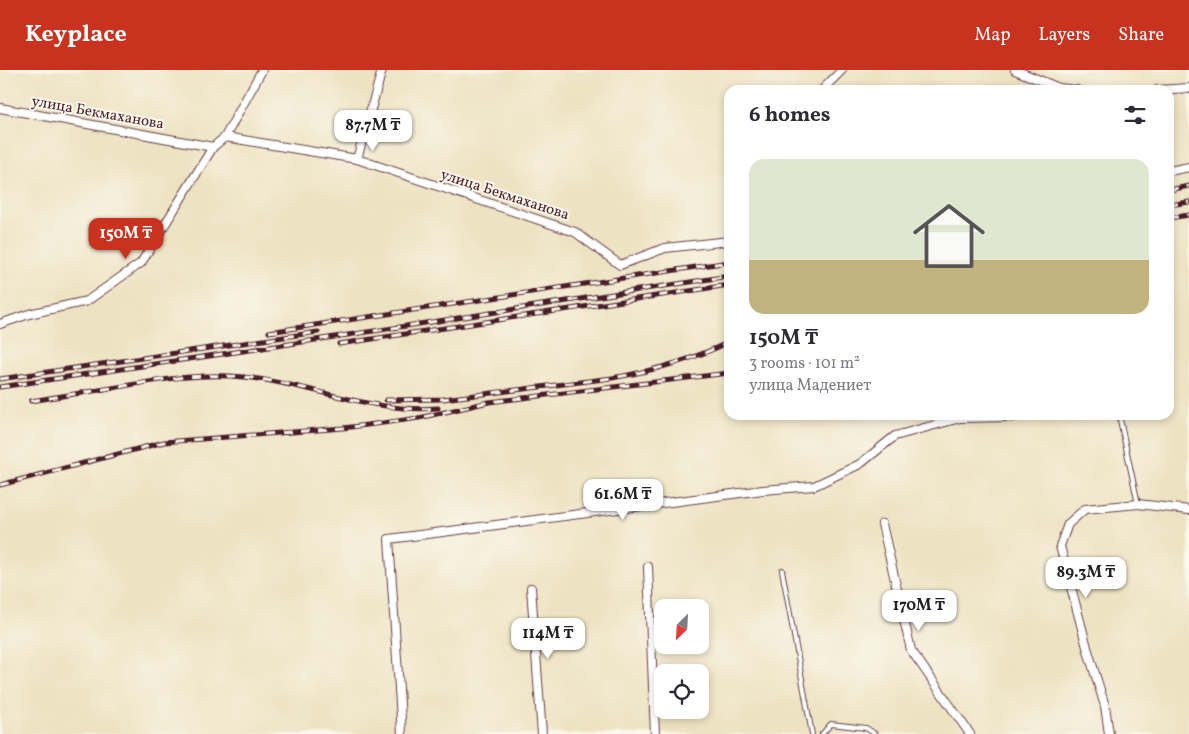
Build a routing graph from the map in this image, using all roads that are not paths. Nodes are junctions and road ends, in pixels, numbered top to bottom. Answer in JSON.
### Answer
{"nodes":[{"id":1,"x":262,"y":70,"type":"edge"},
{"id":2,"x":382,"y":70,"type":"edge"},
{"id":3,"x":842,"y":70,"type":"edge"},
{"id":4,"x":1015,"y":70,"type":"edge"},
{"id":5,"x":827,"y":85,"type":"edge"},
{"id":6,"x":1051,"y":85,"type":"edge"},
{"id":7,"x":1189,"y":88,"type":"edge"},
{"id":8,"x":1174,"y":89,"type":"edge"},
{"id":9,"x":0,"y":108,"type":"edge"},
{"id":10,"x":225,"y":137,"type":"junction"},
{"id":11,"x":213,"y":147,"type":"junction"},
{"id":12,"x":357,"y":159,"type":"junction"},
{"id":13,"x":1189,"y":167,"type":"edge"},
{"id":14,"x":1174,"y":170,"type":"edge"},
{"id":15,"x":724,"y":242,"type":"edge"},
{"id":16,"x":0,"y":324,"type":"edge"},
{"id":17,"x":953,"y":420,"type":"edge"},
{"id":18,"x":1120,"y":420,"type":"edge"},
{"id":19,"x":1138,"y":504,"type":"junction"},
{"id":20,"x":1189,"y":510,"type":"edge"},
{"id":21,"x":882,"y":524,"type":"dead end"},
{"id":22,"x":648,"y":567,"type":"dead end"},
{"id":23,"x":782,"y":570,"type":"dead end"},
{"id":24,"x":531,"y":588,"type":"dead end"},
{"id":25,"x":402,"y":734,"type":"edge"},
{"id":26,"x":542,"y":734,"type":"edge"},
{"id":27,"x":655,"y":734,"type":"edge"},
{"id":28,"x":812,"y":734,"type":"edge"},
{"id":29,"x":822,"y":734,"type":"edge"},
{"id":30,"x":874,"y":734,"type":"edge"},
{"id":31,"x":970,"y":734,"type":"edge"},
{"id":32,"x":1109,"y":734,"type":"edge"}],
"edges":[{"from":1,"to":10,"type":"street"},
{"from":2,"to":12,"type":"street"},
{"from":3,"to":5,"type":"street"},
{"from":4,"to":6,"type":"street"},
{"from":7,"to":8,"type":"street"},
{"from":9,"to":11,"type":"street","name":"улица Бекмаханова"},
{"from":10,"to":11,"type":"street"},
{"from":10,"to":12,"type":"street","name":"улица Бекмаханова"},
{"from":11,"to":16,"type":"street"},
{"from":12,"to":15,"type":"street","name":"улица Бекмаханова"},
{"from":13,"to":14,"type":"street"},
{"from":17,"to":25,"type":"street"},
{"from":18,"to":19,"type":"lane"},
{"from":19,"to":20,"type":"street"},
{"from":19,"to":32,"type":"street"},
{"from":21,"to":31,"type":"street"},
{"from":22,"to":27,"type":"street"},
{"from":23,"to":28,"type":"lane"},
{"from":24,"to":26,"type":"street"},
{"from":29,"to":30,"type":"lane"}]}
